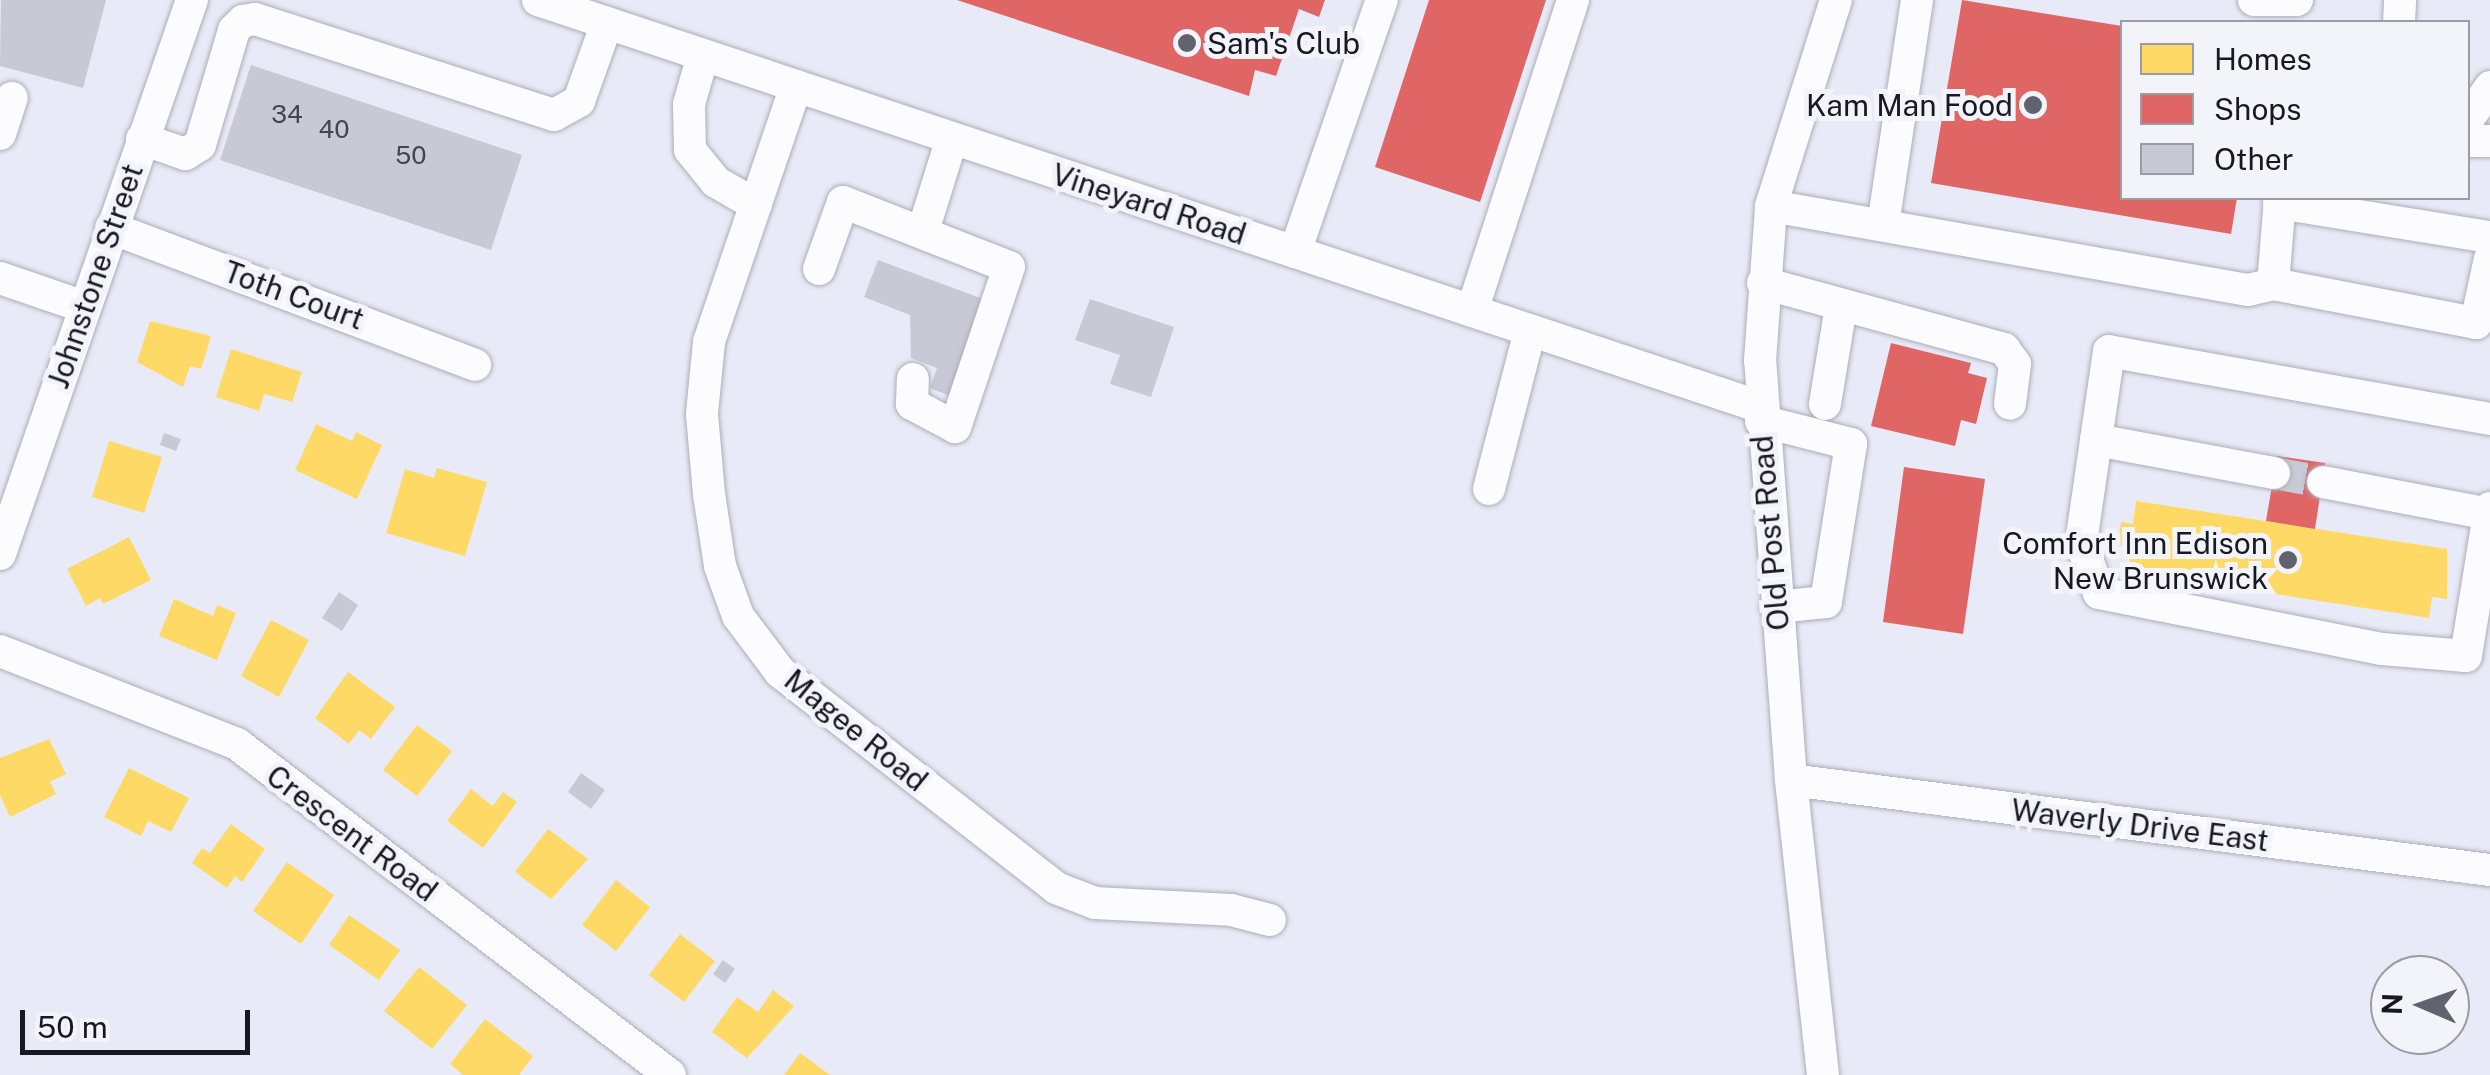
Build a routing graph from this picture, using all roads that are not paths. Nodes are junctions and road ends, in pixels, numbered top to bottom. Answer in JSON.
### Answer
{"nodes":[{"id":1,"x":192,"y":0,"type":"edge"},
{"id":2,"x":538,"y":0,"type":"edge"},
{"id":3,"x":1382,"y":0,"type":"edge"},
{"id":4,"x":1572,"y":0,"type":"edge"},
{"id":5,"x":1836,"y":0,"type":"edge"},
{"id":6,"x":1917,"y":0,"type":"edge"},
{"id":7,"x":2254,"y":0,"type":"edge"},
{"id":8,"x":2297,"y":0,"type":"edge"},
{"id":9,"x":607,"y":23,"type":"junction"},
{"id":10,"x":702,"y":55,"type":"junction"},
{"id":11,"x":796,"y":86,"type":"junction"},
{"id":12,"x":2490,"y":87,"type":"edge"},
{"id":13,"x":12,"y":98,"type":"dead end"},
{"id":14,"x":2470,"y":115,"type":"edge"},
{"id":15,"x":0,"y":134,"type":"edge"},
{"id":16,"x":952,"y":138,"type":"junction"},
{"id":17,"x":142,"y":139,"type":"junction"},
{"id":18,"x":2280,"y":200,"type":"edge"},
{"id":19,"x":756,"y":205,"type":"junction"},
{"id":20,"x":1770,"y":206,"type":"junction"},
{"id":21,"x":1882,"y":225,"type":"junction"},
{"id":22,"x":111,"y":228,"type":"junction"},
{"id":23,"x":923,"y":231,"type":"junction"},
{"id":24,"x":2490,"y":238,"type":"edge"},
{"id":25,"x":1295,"y":252,"type":"junction"},
{"id":26,"x":2490,"y":258,"type":"edge"},
{"id":27,"x":819,"y":269,"type":"dead end"},
{"id":28,"x":0,"y":278,"type":"edge"},
{"id":29,"x":1763,"y":283,"type":"junction"},
{"id":30,"x":2272,"y":284,"type":"junction"},
{"id":31,"x":1841,"y":306,"type":"junction"},
{"id":32,"x":84,"y":307,"type":"junction"},
{"id":33,"x":1472,"y":311,"type":"junction"},
{"id":34,"x":1530,"y":331,"type":"junction"},
{"id":35,"x":475,"y":365,"type":"dead end"},
{"id":36,"x":913,"y":379,"type":"dead end"},
{"id":37,"x":1825,"y":404,"type":"dead end"},
{"id":38,"x":2010,"y":404,"type":"dead end"},
{"id":39,"x":1761,"y":414,"type":"junction"},
{"id":40,"x":2490,"y":418,"type":"edge"},
{"id":41,"x":2096,"y":440,"type":"junction"},
{"id":42,"x":2274,"y":473,"type":"tunnel mouth"},
{"id":43,"x":2322,"y":482,"type":"tunnel mouth"},
{"id":44,"x":1489,"y":489,"type":"dead end"},
{"id":45,"x":10,"y":491,"type":"edge"},
{"id":46,"x":2489,"y":511,"type":"edge"},
{"id":47,"x":0,"y":554,"type":"edge"},
{"id":48,"x":1776,"y":607,"type":"junction"},
{"id":49,"x":0,"y":652,"type":"edge"},
{"id":50,"x":1791,"y":780,"type":"junction"},
{"id":51,"x":2490,"y":870,"type":"edge"},
{"id":52,"x":1270,"y":920,"type":"dead end"},
{"id":53,"x":670,"y":1075,"type":"edge"},
{"id":54,"x":1823,"y":1075,"type":"edge"}],
"edges":[{"from":1,"to":17,"type":"street","name":"Johnstone Street"},
{"from":2,"to":9,"type":"street","name":"Vineyard Road"},
{"from":3,"to":25,"type":"street"},
{"from":4,"to":33,"type":"street"},
{"from":5,"to":20,"type":"street","name":"Old Post Road"},
{"from":6,"to":21,"type":"street"},
{"from":7,"to":8,"type":"street"},
{"from":9,"to":10,"type":"street","name":"Vineyard Road"},
{"from":9,"to":17,"type":"street"},
{"from":10,"to":11,"type":"street","name":"Vineyard Road"},
{"from":10,"to":19,"type":"street"},
{"from":11,"to":16,"type":"street","name":"Vineyard Road"},
{"from":11,"to":19,"type":"street","name":"Magee Road"},
{"from":12,"to":14,"type":"street"},
{"from":13,"to":15,"type":"street"},
{"from":16,"to":23,"type":"street"},
{"from":16,"to":25,"type":"street","name":"Vineyard Road"},
{"from":17,"to":22,"type":"street","name":"Johnstone Street"},
{"from":18,"to":24,"type":"street"},
{"from":18,"to":30,"type":"street"},
{"from":19,"to":52,"type":"street","name":"Magee Road"},
{"from":20,"to":21,"type":"street"},
{"from":20,"to":29,"type":"street","name":"Old Post Road"},
{"from":21,"to":30,"type":"street"},
{"from":22,"to":32,"type":"street","name":"Johnstone Street"},
{"from":22,"to":35,"type":"street","name":"Toth Court"},
{"from":23,"to":27,"type":"street"},
{"from":23,"to":36,"type":"street"},
{"from":25,"to":33,"type":"street","name":"Vineyard Road"},
{"from":26,"to":30,"type":"street"},
{"from":28,"to":32,"type":"street"},
{"from":29,"to":31,"type":"street"},
{"from":29,"to":39,"type":"street","name":"Old Post Road"},
{"from":31,"to":37,"type":"street"},
{"from":31,"to":38,"type":"street"},
{"from":32,"to":45,"type":"street","name":"Johnstone Street"},
{"from":33,"to":34,"type":"street","name":"Vineyard Road"},
{"from":34,"to":39,"type":"street","name":"Vineyard Road"},
{"from":34,"to":44,"type":"street"},
{"from":39,"to":48,"type":"street","name":"Old Post Road"},
{"from":39,"to":48,"type":"street","name":"Vineyard Road"},
{"from":40,"to":41,"type":"street"},
{"from":41,"to":42,"type":"street"},
{"from":41,"to":46,"type":"street"},
{"from":43,"to":46,"type":"street"},
{"from":45,"to":47,"type":"street","name":"Johnstone Street"},
{"from":48,"to":50,"type":"street","name":"Old Post Road"},
{"from":49,"to":53,"type":"street","name":"Crescent Road"},
{"from":50,"to":51,"type":"street","name":"Waverly Drive East"},
{"from":50,"to":54,"type":"street","name":"Old Post Road"}]}
